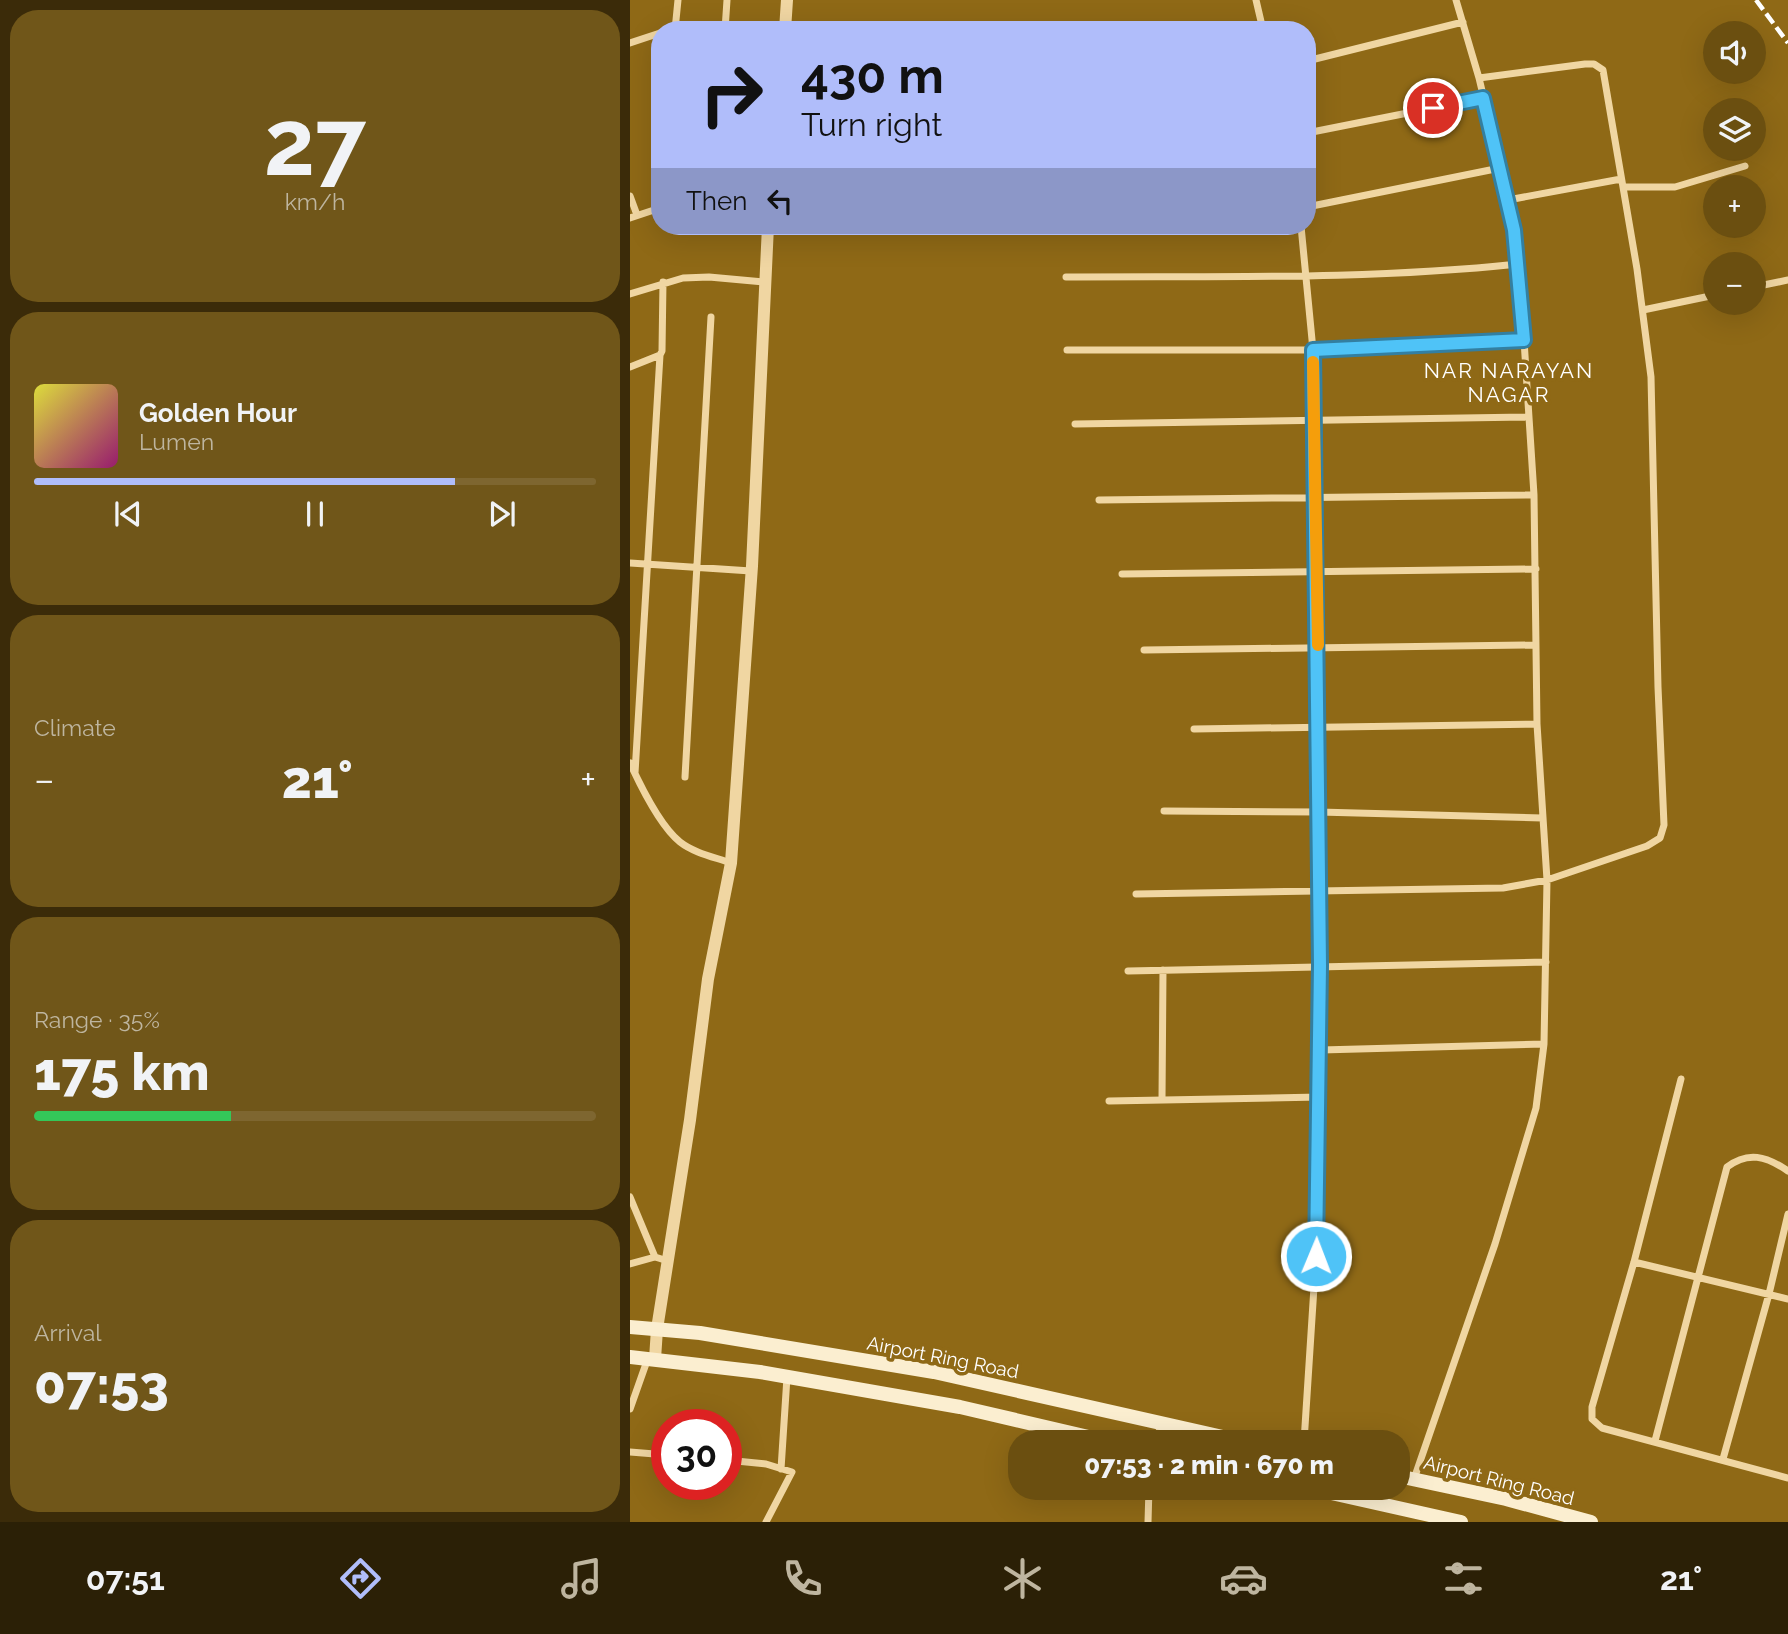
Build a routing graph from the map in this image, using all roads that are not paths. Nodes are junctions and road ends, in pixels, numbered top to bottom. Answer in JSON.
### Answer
{"nodes":[{"id":1,"x":678,"y":0,"type":"edge"},
{"id":2,"x":727,"y":0,"type":"edge"},
{"id":3,"x":787,"y":0,"type":"edge"},
{"id":4,"x":1256,"y":0,"type":"edge"},
{"id":5,"x":1456,"y":0,"type":"edge"},
{"id":6,"x":674,"y":21,"type":"edge"},
{"id":7,"x":726,"y":21,"type":"edge"},
{"id":8,"x":786,"y":21,"type":"edge"},
{"id":9,"x":1260,"y":21,"type":"edge"},
{"id":10,"x":1463,"y":22,"type":"junction"},
{"id":11,"x":651,"y":36,"type":"edge"},
{"id":12,"x":630,"y":43,"type":"edge"},
{"id":13,"x":1316,"y":59,"type":"edge"},
{"id":14,"x":1479,"y":78,"type":"junction"},
{"id":15,"x":1483,"y":98,"type":"junction"},
{"id":16,"x":1316,"y":131,"type":"edge"},
{"id":17,"x":1745,"y":166,"type":"dead end"},
{"id":18,"x":1500,"y":167,"type":"junction"},
{"id":19,"x":1622,"y":183,"type":"junction"},
{"id":20,"x":630,"y":196,"type":"edge"},
{"id":21,"x":1508,"y":200,"type":"junction"},
{"id":22,"x":1316,"y":205,"type":"edge"},
{"id":23,"x":651,"y":211,"type":"edge"},
{"id":24,"x":634,"y":217,"type":"edge"},
{"id":25,"x":767,"y":235,"type":"edge"},
{"id":26,"x":1302,"y":235,"type":"edge"},
{"id":27,"x":1518,"y":264,"type":"junction"},
{"id":28,"x":1307,"y":275,"type":"junction"},
{"id":29,"x":1066,"y":277,"type":"dead end"},
{"id":30,"x":1788,"y":280,"type":"edge"},
{"id":31,"x":663,"y":282,"type":"junction"},
{"id":32,"x":764,"y":282,"type":"junction"},
{"id":33,"x":1766,"y":285,"type":"edge"},
{"id":34,"x":630,"y":294,"type":"edge"},
{"id":35,"x":1703,"y":298,"type":"edge"},
{"id":36,"x":1643,"y":310,"type":"junction"},
{"id":37,"x":711,"y":317,"type":"dead end"},
{"id":38,"x":1524,"y":340,"type":"junction"},
{"id":39,"x":1067,"y":350,"type":"dead end"},
{"id":40,"x":1313,"y":350,"type":"junction"},
{"id":41,"x":660,"y":355,"type":"junction"},
{"id":42,"x":630,"y":367,"type":"edge"},
{"id":43,"x":1529,"y":417,"type":"junction"},
{"id":44,"x":1313,"y":420,"type":"junction"},
{"id":45,"x":1075,"y":424,"type":"dead end"},
{"id":46,"x":1534,"y":495,"type":"junction"},
{"id":47,"x":1316,"y":497,"type":"junction"},
{"id":48,"x":1098,"y":499,"type":"dead end"},
{"id":49,"x":630,"y":563,"type":"edge"},
{"id":50,"x":646,"y":563,"type":"junction"},
{"id":51,"x":696,"y":567,"type":"junction"},
{"id":52,"x":1536,"y":569,"type":"junction"},
{"id":53,"x":1316,"y":571,"type":"junction"},
{"id":54,"x":751,"y":572,"type":"junction"},
{"id":55,"x":1122,"y":574,"type":"dead end"},
{"id":56,"x":1535,"y":645,"type":"junction"},
{"id":57,"x":1318,"y":649,"type":"junction"},
{"id":58,"x":1144,"y":650,"type":"dead end"},
{"id":59,"x":1537,"y":724,"type":"junction"},
{"id":60,"x":1318,"y":728,"type":"junction"},
{"id":61,"x":1194,"y":729,"type":"dead end"},
{"id":62,"x":630,"y":763,"type":"edge"},
{"id":63,"x":635,"y":773,"type":"junction"},
{"id":64,"x":685,"y":777,"type":"dead end"},
{"id":65,"x":1164,"y":811,"type":"dead end"},
{"id":66,"x":1319,"y":812,"type":"junction"},
{"id":67,"x":1542,"y":818,"type":"junction"},
{"id":68,"x":731,"y":863,"type":"junction"},
{"id":69,"x":1547,"y":880,"type":"junction"},
{"id":70,"x":1320,"y":892,"type":"junction"},
{"id":71,"x":1136,"y":894,"type":"dead end"},
{"id":72,"x":1546,"y":962,"type":"junction"},
{"id":73,"x":1320,"y":965,"type":"junction"},
{"id":74,"x":1163,"y":970,"type":"junction"},
{"id":75,"x":1128,"y":971,"type":"dead end"},
{"id":76,"x":1544,"y":1044,"type":"junction"},
{"id":77,"x":1321,"y":1050,"type":"junction"},
{"id":78,"x":1681,"y":1079,"type":"dead end"},
{"id":79,"x":1320,"y":1097,"type":"junction"},
{"id":80,"x":1162,"y":1100,"type":"junction"},
{"id":81,"x":1109,"y":1101,"type":"dead end"},
{"id":82,"x":1788,"y":1171,"type":"edge"},
{"id":83,"x":630,"y":1197,"type":"edge"},
{"id":84,"x":1788,"y":1214,"type":"edge"},
{"id":85,"x":661,"y":1259,"type":"junction"},
{"id":86,"x":1634,"y":1262,"type":"junction"},
{"id":87,"x":630,"y":1264,"type":"edge"},
{"id":88,"x":1699,"y":1276,"type":"junction"},
{"id":89,"x":1769,"y":1294,"type":"junction"},
{"id":90,"x":1788,"y":1299,"type":"edge"},
{"id":91,"x":630,"y":1327,"type":"edge"},
{"id":92,"x":657,"y":1329,"type":"junction"},
{"id":93,"x":630,"y":1357,"type":"edge"},
{"id":94,"x":652,"y":1358,"type":"junction"},
{"id":95,"x":787,"y":1377,"type":"junction"},
{"id":96,"x":630,"y":1409,"type":"edge"},
{"id":97,"x":1164,"y":1424,"type":"junction"},
{"id":98,"x":1060,"y":1430,"type":"edge"},
{"id":99,"x":1160,"y":1430,"type":"edge"},
{"id":100,"x":1191,"y":1430,"type":"edge"},
{"id":101,"x":1305,"y":1430,"type":"edge"},
{"id":102,"x":1655,"y":1441,"type":"junction"},
{"id":103,"x":630,"y":1452,"type":"edge"},
{"id":104,"x":651,"y":1454,"type":"edge"},
{"id":105,"x":1723,"y":1459,"type":"junction"},
{"id":106,"x":742,"y":1462,"type":"edge"},
{"id":107,"x":781,"y":1469,"type":"junction"},
{"id":108,"x":1410,"y":1478,"type":"edge"},
{"id":109,"x":1788,"y":1478,"type":"edge"},
{"id":110,"x":1414,"y":1479,"type":"junction"},
{"id":111,"x":1149,"y":1500,"type":"edge"},
{"id":112,"x":1363,"y":1500,"type":"edge"},
{"id":113,"x":766,"y":1522,"type":"edge"},
{"id":114,"x":1148,"y":1522,"type":"edge"},
{"id":115,"x":1461,"y":1522,"type":"edge"},
{"id":116,"x":1591,"y":1522,"type":"edge"}],
"edges":[{"from":1,"to":6,"type":"street"},
{"from":2,"to":7,"type":"street"},
{"from":3,"to":8,"type":"street"},
{"from":4,"to":9,"type":"street"},
{"from":5,"to":10,"type":"street"},
{"from":10,"to":13,"type":"street"},
{"from":10,"to":14,"type":"street"},
{"from":11,"to":12,"type":"street"},
{"from":14,"to":15,"type":"street"},
{"from":14,"to":19,"type":"street"},
{"from":15,"to":16,"type":"street"},
{"from":15,"to":18,"type":"street"},
{"from":17,"to":19,"type":"street"},
{"from":18,"to":21,"type":"street"},
{"from":18,"to":22,"type":"street"},
{"from":19,"to":21,"type":"street"},
{"from":19,"to":36,"type":"street"},
{"from":20,"to":24,"type":"street"},
{"from":21,"to":27,"type":"street"},
{"from":23,"to":24,"type":"street"},
{"from":25,"to":32,"type":"street"},
{"from":26,"to":28,"type":"street"},
{"from":27,"to":28,"type":"street"},
{"from":27,"to":38,"type":"street"},
{"from":28,"to":29,"type":"street"},
{"from":28,"to":40,"type":"street"},
{"from":30,"to":33,"type":"street"},
{"from":31,"to":32,"type":"street"},
{"from":31,"to":34,"type":"street"},
{"from":31,"to":41,"type":"street"},
{"from":32,"to":54,"type":"street"},
{"from":35,"to":36,"type":"street"},
{"from":36,"to":69,"type":"street"},
{"from":37,"to":51,"type":"street"},
{"from":38,"to":40,"type":"street"},
{"from":38,"to":43,"type":"street"},
{"from":39,"to":40,"type":"street"},
{"from":40,"to":44,"type":"street"},
{"from":41,"to":42,"type":"street"},
{"from":41,"to":50,"type":"street"},
{"from":43,"to":44,"type":"street"},
{"from":43,"to":46,"type":"street"},
{"from":44,"to":45,"type":"street"},
{"from":44,"to":47,"type":"street"},
{"from":46,"to":47,"type":"street"},
{"from":46,"to":52,"type":"street"},
{"from":47,"to":48,"type":"street"},
{"from":47,"to":53,"type":"street"},
{"from":49,"to":50,"type":"street"},
{"from":50,"to":51,"type":"street"},
{"from":50,"to":63,"type":"street"},
{"from":51,"to":54,"type":"street"},
{"from":51,"to":64,"type":"street"},
{"from":52,"to":53,"type":"street"},
{"from":52,"to":56,"type":"street"},
{"from":53,"to":55,"type":"street"},
{"from":53,"to":57,"type":"street"},
{"from":54,"to":68,"type":"street"},
{"from":56,"to":57,"type":"street"},
{"from":56,"to":59,"type":"street"},
{"from":57,"to":58,"type":"street"},
{"from":57,"to":60,"type":"street"},
{"from":59,"to":60,"type":"street"},
{"from":59,"to":67,"type":"street"},
{"from":60,"to":61,"type":"street"},
{"from":60,"to":66,"type":"street"},
{"from":62,"to":63,"type":"street"},
{"from":63,"to":68,"type":"street"},
{"from":65,"to":66,"type":"street"},
{"from":66,"to":67,"type":"street"},
{"from":66,"to":70,"type":"street"},
{"from":67,"to":69,"type":"street"},
{"from":68,"to":85,"type":"street"},
{"from":69,"to":70,"type":"street"},
{"from":69,"to":72,"type":"street"},
{"from":70,"to":71,"type":"street"},
{"from":70,"to":73,"type":"street"},
{"from":72,"to":73,"type":"street"},
{"from":72,"to":76,"type":"street"},
{"from":73,"to":74,"type":"street"},
{"from":73,"to":77,"type":"street"},
{"from":74,"to":75,"type":"street"},
{"from":74,"to":80,"type":"street"},
{"from":76,"to":77,"type":"street"},
{"from":76,"to":110,"type":"street"},
{"from":77,"to":79,"type":"street"},
{"from":78,"to":86,"type":"street"},
{"from":79,"to":80,"type":"street"},
{"from":79,"to":101,"type":"street"},
{"from":80,"to":81,"type":"street"},
{"from":82,"to":88,"type":"street"},
{"from":83,"to":85,"type":"street"},
{"from":84,"to":89,"type":"street"},
{"from":85,"to":87,"type":"street"},
{"from":85,"to":92,"type":"street"},
{"from":86,"to":88,"type":"street"},
{"from":86,"to":102,"type":"street"},
{"from":88,"to":89,"type":"street"},
{"from":88,"to":102,"type":"street"},
{"from":89,"to":90,"type":"street"},
{"from":89,"to":105,"type":"street"},
{"from":91,"to":92,"type":"main road","name":"Airport Ring Road"},
{"from":92,"to":94,"type":"street"},
{"from":92,"to":97,"type":"main road","name":"Airport Ring Road"},
{"from":93,"to":94,"type":"main road"},
{"from":94,"to":95,"type":"main road"},
{"from":94,"to":96,"type":"street"},
{"from":95,"to":98,"type":"main road"},
{"from":95,"to":107,"type":"street"},
{"from":97,"to":99,"type":"street"},
{"from":97,"to":100,"type":"main road","name":"Airport Ring Road"},
{"from":102,"to":105,"type":"street"},
{"from":103,"to":104,"type":"street"},
{"from":105,"to":109,"type":"street"},
{"from":106,"to":107,"type":"street"},
{"from":107,"to":113,"type":"street"},
{"from":108,"to":110,"type":"main road","name":"Airport Ring Road"},
{"from":110,"to":116,"type":"main road","name":"Airport Ring Road"},
{"from":111,"to":114,"type":"street"},
{"from":112,"to":115,"type":"main road"}]}
